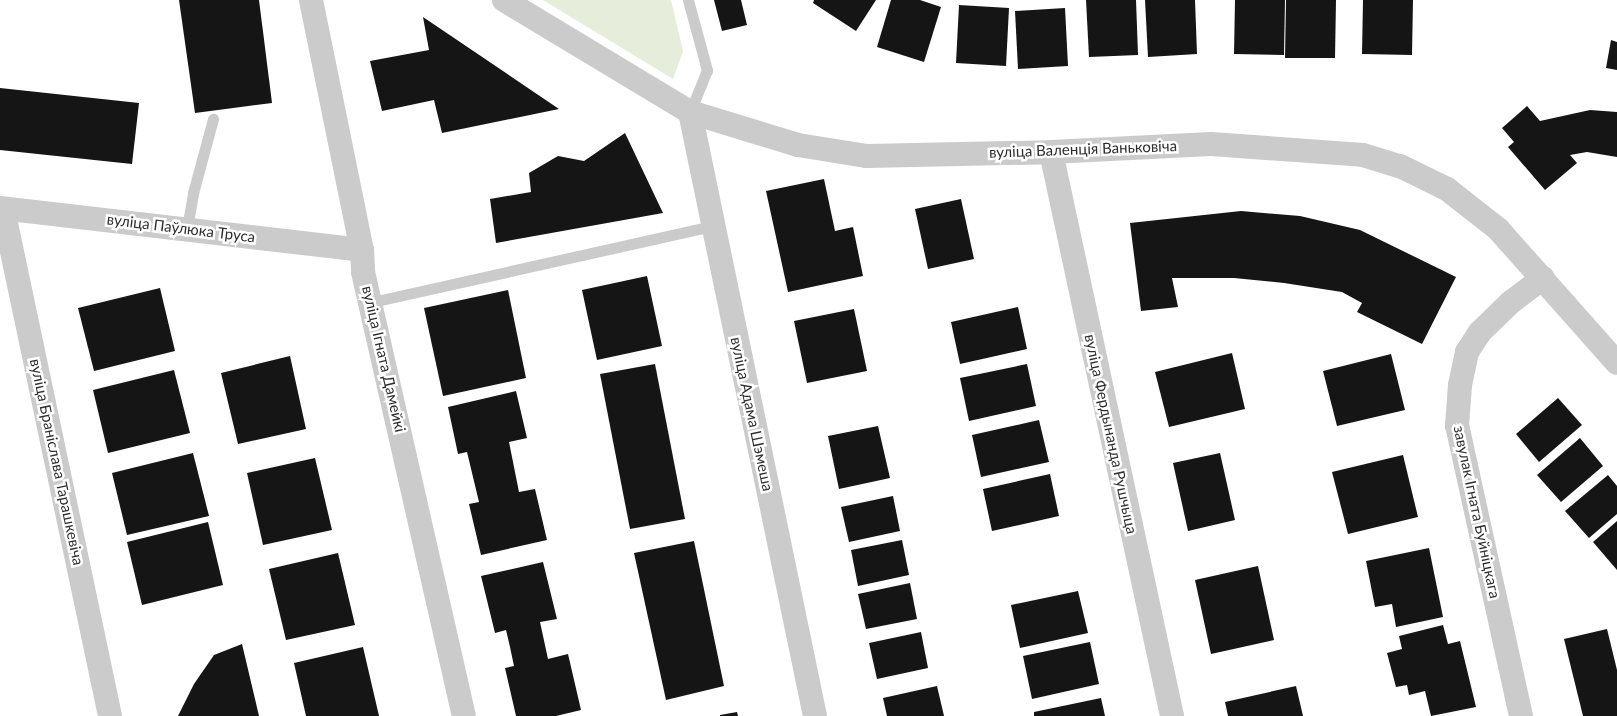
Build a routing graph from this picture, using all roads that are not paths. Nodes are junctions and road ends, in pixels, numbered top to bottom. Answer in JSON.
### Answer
{"nodes":[{"id":1,"x":311,"y":0,"type":"edge"},
{"id":2,"x":504,"y":0,"type":"edge"},
{"id":3,"x":688,"y":0,"type":"edge"},
{"id":4,"x":690,"y":112,"type":"junction"},
{"id":5,"x":213,"y":119,"type":"dead end"},
{"id":6,"x":1050,"y":152,"type":"junction"},
{"id":7,"x":2,"y":208,"type":"edge"},
{"id":8,"x":713,"y":226,"type":"junction"},
{"id":9,"x":187,"y":228,"type":"junction"},
{"id":10,"x":362,"y":250,"type":"junction"},
{"id":11,"x":1543,"y":278,"type":"junction"},
{"id":12,"x":372,"y":302,"type":"junction"},
{"id":13,"x":1617,"y":363,"type":"edge"},
{"id":14,"x":110,"y":716,"type":"edge"},
{"id":15,"x":464,"y":716,"type":"edge"},
{"id":16,"x":815,"y":716,"type":"edge"},
{"id":17,"x":1172,"y":716,"type":"edge"},
{"id":18,"x":1521,"y":716,"type":"edge"}],
"edges":[{"from":1,"to":10,"type":"street","name":"вуліца Ігната Дамейкі"},
{"from":2,"to":4,"type":"street","name":"вуліца Валенція Ваньковіча"},
{"from":3,"to":4,"type":"lane"},
{"from":4,"to":6,"type":"street","name":"вуліца Валенція Ваньковіча"},
{"from":4,"to":8,"type":"street","name":"вуліца Адама Шэмеша"},
{"from":5,"to":9,"type":"lane"},
{"from":6,"to":11,"type":"street","name":"вуліца Валенція Ваньковіча"},
{"from":6,"to":17,"type":"street","name":"вуліца Фердынанда Рушчыца"},
{"from":7,"to":9,"type":"street","name":"вуліца Паўлюка Труса"},
{"from":7,"to":14,"type":"street","name":"вуліца Браніслава Тарашкевіча"},
{"from":8,"to":12,"type":"lane"},
{"from":8,"to":16,"type":"street","name":"вуліца Адама Шэмеша"},
{"from":9,"to":10,"type":"street","name":"вуліца Паўлюка Труса"},
{"from":10,"to":12,"type":"street","name":"вуліца Ігната Дамейкі"},
{"from":11,"to":13,"type":"street","name":"вуліца Валенція Ваньковіча"},
{"from":11,"to":18,"type":"street","name":"завулак Ігната Буйніцкага"},
{"from":12,"to":15,"type":"street","name":"вуліца Ігната Дамейкі"}]}
